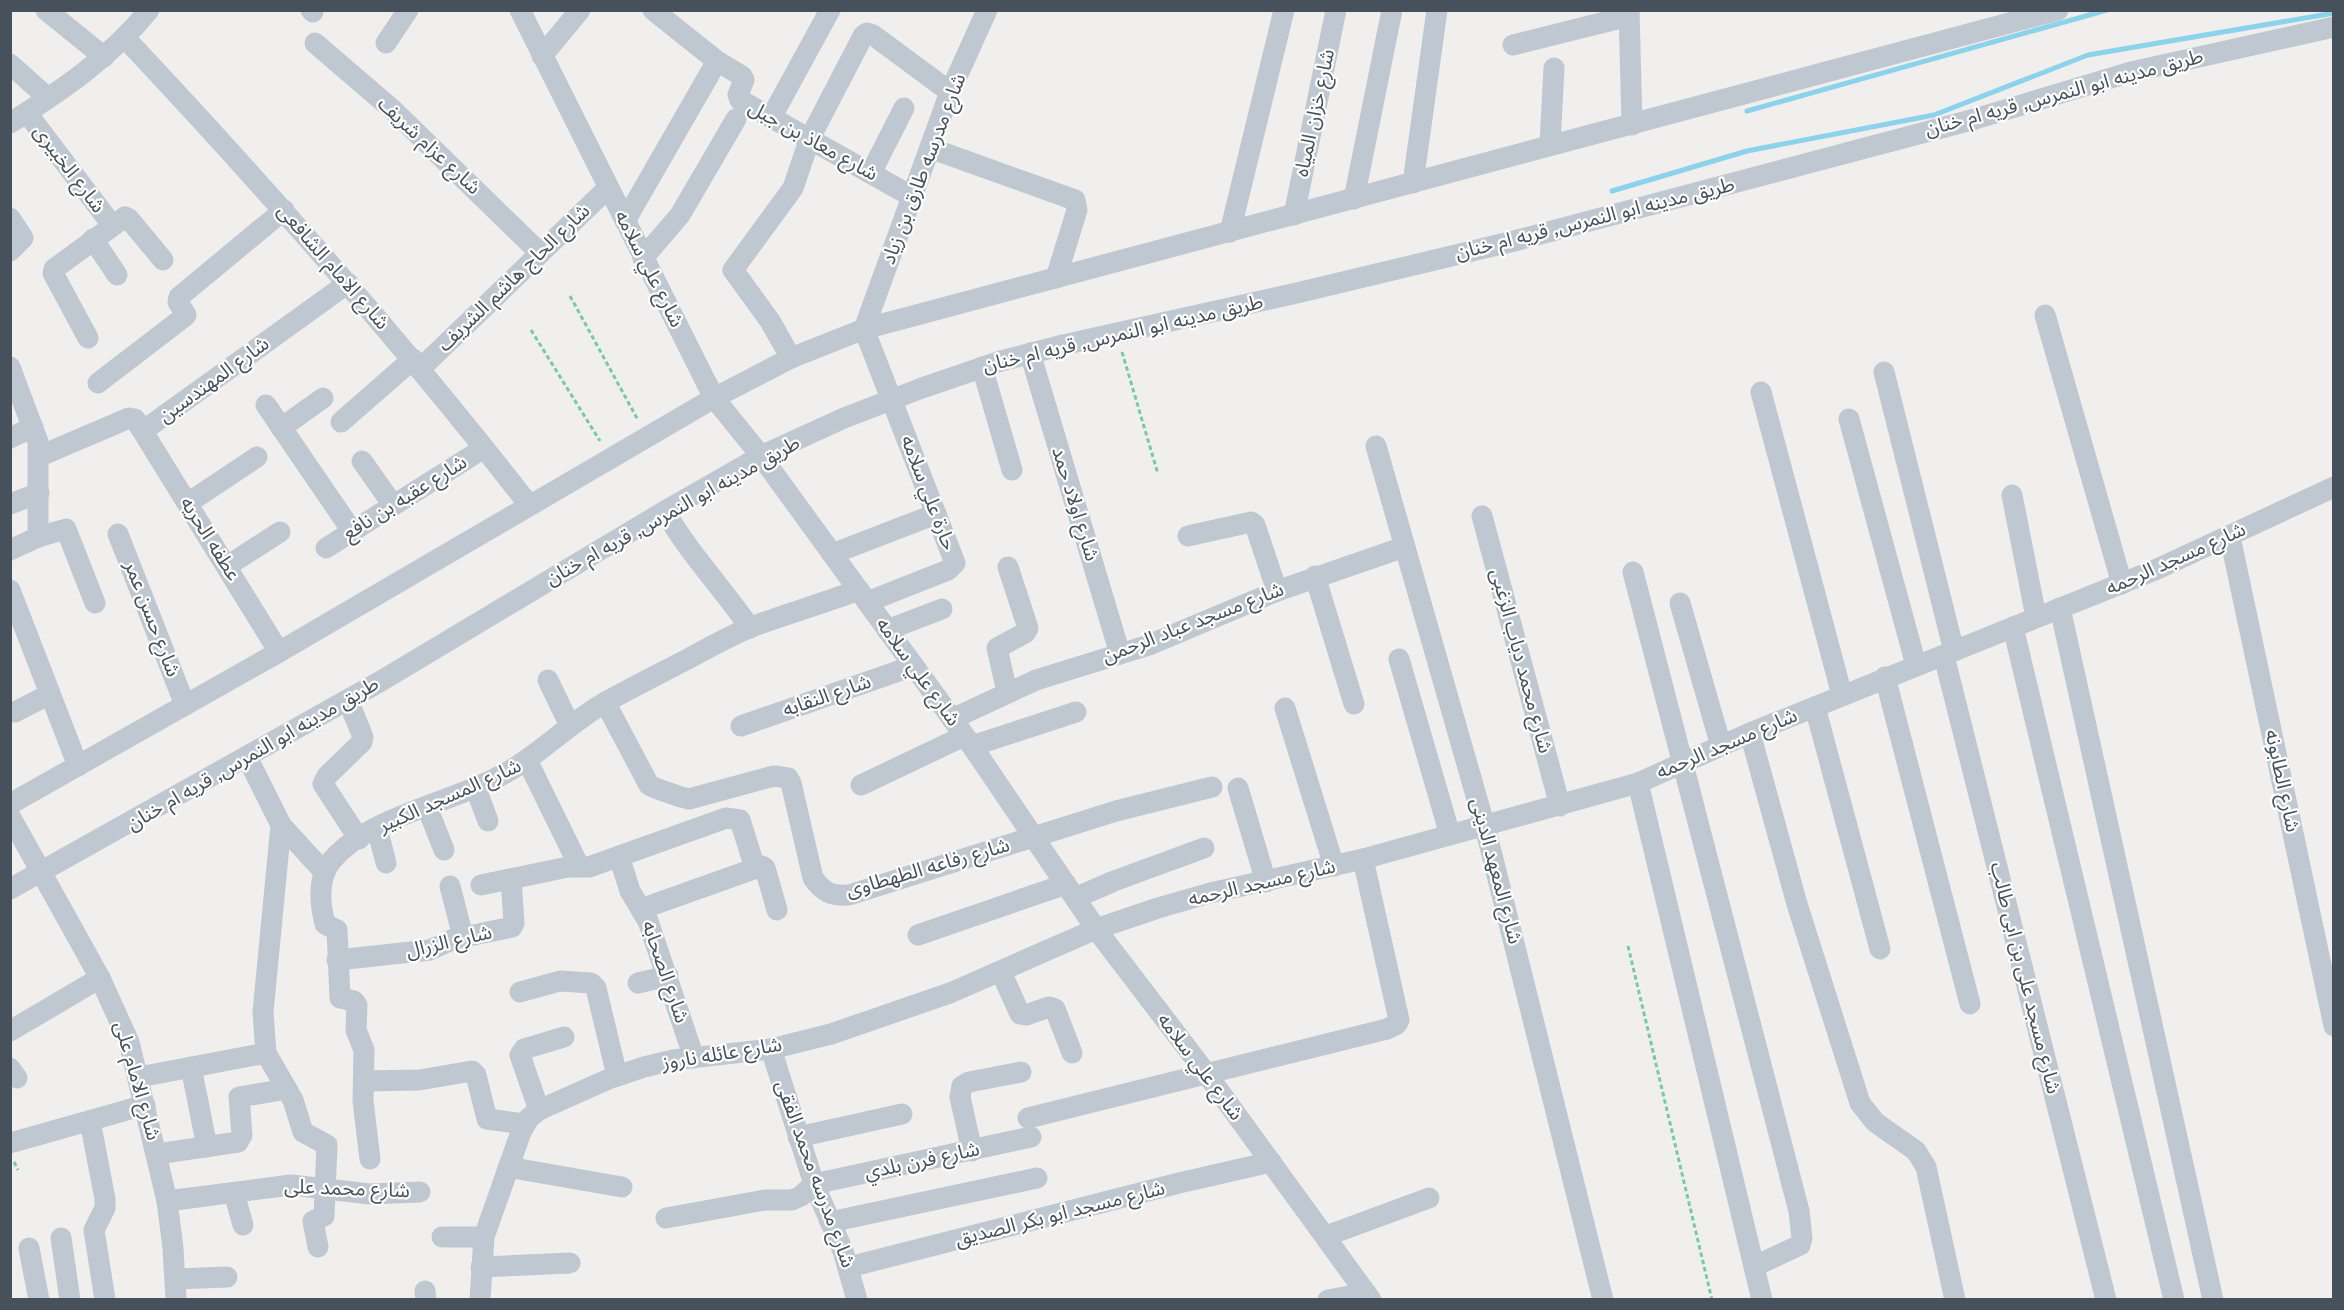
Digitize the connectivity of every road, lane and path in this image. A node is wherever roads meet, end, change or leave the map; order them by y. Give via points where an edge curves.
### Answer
1 (46, 10) edge
2 (148, 10) edge
3 (408, 10) edge
4 (520, 10) edge
5 (580, 10) edge
6 (830, 10) edge
7 (987, 10) edge
8 (1284, 10) edge
9 (1336, 10) edge
10 (1392, 10) edge
11 (1437, 10) edge
12 (2058, 10) edge
13 (655, 11) edge
14 (1629, 13) edge
15 (2334, 27) edge
16 (126, 39) junction
17 (315, 43) dead end
18 (386, 43) dead end
19 (1513, 45) dead end
20 (542, 56) junction
21 (104, 57) junction
22 (717, 62) junction
23 (10, 64) edge
24 (1554, 68) dead end
25 (950, 92) junction
26 (48, 98) junction
27 (904, 108) dead end
28 (19, 118) edge
29 (736, 118) dead end
30 (771, 118) junction
31 (1632, 125) junction
32 (810, 138) junction
33 (1550, 144) junction
34 (930, 148) junction
35 (871, 173) junction
36 (1413, 183) junction
37 (608, 188) junction
38 (911, 196) junction
39 (1354, 199) junction
40 (284, 210) junction
41 (1294, 215) junction
42 (10, 218) edge
43 (625, 221) junction
44 (112, 225) junction
45 (1230, 232) junction
46 (93, 239) junction
47 (10, 251) edge
48 (540, 253) junction
49 (643, 258) junction
50 (163, 260) dead end
51 (117, 275) dead end
52 (1056, 278) junction
53 (348, 283) junction
54 (570, 296) dead end
55 (2044, 315) dead end
56 (864, 329) junction
57 (531, 330) dead end
58 (1117, 333) junction
59 (88, 338) dead end
60 (1030, 353) junction
61 (791, 358) junction
62 (417, 364) junction
63 (10, 367) edge
64 (982, 367) junction
65 (1884, 372) dead end
66 (98, 383) dead end
67 (1761, 392) dead end
68 (322, 398) dead end
69 (714, 398) junction
70 (892, 399) junction
71 (266, 405) dead end
72 (1849, 419) dead end
73 (341, 422) dead end
74 (33, 427) junction
75 (140, 427) junction
76 (281, 428) junction
77 (647, 436) junction
78 (10, 438) edge
79 (1376, 446) dead end
80 (484, 448) junction
81 (40, 456) junction
82 (761, 456) junction
83 (257, 457) dead end
84 (610, 458) junction
85 (362, 461) dead end
86 (1012, 470) dead end
87 (1158, 474) dead end
88 (2334, 487) edge
89 (39, 493) junction
90 (2012, 495) dead end
91 (188, 502) junction
92 (10, 504) edge
93 (393, 505) junction
94 (529, 505) junction
95 (665, 511) junction
96 (936, 514) junction
97 (1482, 516) dead end
98 (352, 531) junction
99 (280, 532) dead end
100 (118, 534) dead end
101 (1188, 536) dead end
102 (38, 537) junction
103 (2230, 537) junction
104 (1404, 547) junction
105 (326, 548) dead end
106 (10, 550) edge
107 (832, 554) junction
108 (227, 566) junction
109 (1008, 567) dead end
110 (1633, 572) dead end
111 (1315, 576) junction
112 (2122, 584) junction
113 (10, 590) edge
114 (1277, 591) junction
115 (863, 596) junction
116 (95, 603) dead end
117 (1680, 603) dead end
118 (2060, 608) junction
119 (942, 609) dead end
120 (2036, 617) junction
121 (2013, 627) junction
122 (750, 628) junction
123 (887, 630) junction
124 (18, 634) edge
125 (279, 652) junction
126 (1949, 653) junction
127 (1120, 654) junction
128 (1399, 659) dead end
129 (1916, 665) junction
130 (913, 666) junction
131 (1886, 677) junction
132 (548, 680) dead end
133 (1007, 692) junction
134 (50, 694) junction
135 (1842, 695) junction
136 (348, 700) junction
137 (605, 702) junction
138 (1354, 704) dead end
139 (185, 705) junction
140 (1815, 706) junction
141 (1285, 708) dead end
142 (15, 712) dead end
143 (1076, 712) dead end
144 (570, 726) junction
145 (741, 726) dead end
146 (963, 733) junction
147 (1750, 733) junction
148 (1722, 746) junction
149 (247, 757) junction
150 (528, 762) junction
151 (1684, 763) junction
152 (78, 766) junction
153 (1638, 783) junction
154 (861, 785) dead end
155 (1212, 787) dead end
156 (1238, 788) dead end
157 (476, 789) junction
158 (10, 804) edge
159 (1560, 806) junction
160 (427, 807) junction
161 (10, 816) edge
162 (488, 821) dead end
163 (281, 825) junction
164 (1485, 827) junction
165 (368, 834) junction
166 (1450, 835) junction
167 (1034, 837) junction
168 (1204, 848) dead end
169 (444, 850) dead end
170 (619, 856) junction
171 (1364, 859) junction
172 (386, 863) dead end
173 (579, 866) junction
174 (1334, 866) junction
175 (755, 868) junction
176 (42, 873) junction
177 (325, 873) junction
178 (511, 879) junction
179 (1266, 882) junction
180 (481, 885) dead end
181 (450, 886) dead end
182 (10, 889) edge
183 (1070, 891) junction
184 (641, 909) junction
185 (777, 910) dead end
186 (1096, 929) junction
187 (918, 935) dead end
188 (463, 937) junction
189 (1628, 946) dead end
190 (1880, 949) dead end
191 (337, 960) junction
192 (1001, 972) junction
193 (668, 976) junction
194 (100, 978) junction
195 (638, 982) dead end
196 (520, 992) dead end
197 (1970, 1004) dead end
198 (2334, 1026) edge
199 (10, 1031) edge
200 (564, 1037) dead end
201 (771, 1049) junction
202 (266, 1053) junction
203 (1072, 1053) dead end
204 (694, 1058) junction
205 (191, 1067) junction
206 (1021, 1072) dead end
207 (1206, 1072) junction
208 (617, 1076) junction
209 (139, 1077) junction
210 (364, 1081) junction
211 (287, 1089) junction
212 (145, 1105) junction
213 (902, 1114) dead end
214 (531, 1117) junction
215 (90, 1121) junction
216 (798, 1137) junction
217 (10, 1143) edge
218 (207, 1147) junction
219 (972, 1151) junction
220 (157, 1154) junction
221 (370, 1159) dead end
222 (1271, 1162) junction
223 (508, 1167) junction
224 (1037, 1178) dead end
225 (814, 1184) junction
226 (622, 1187) dead end
227 (323, 1188) junction
228 (420, 1192) dead end
229 (234, 1193) junction
230 (1429, 1198) dead end
231 (167, 1201) junction
232 (666, 1218) dead end
233 (830, 1222) junction
234 (243, 1225) dead end
235 (1326, 1236) junction
236 (442, 1237) dead end
237 (484, 1237) junction
238 (62, 1238) dead end
239 (318, 1247) dead end
240 (29, 1248) dead end
241 (570, 1263) dead end
242 (1755, 1266) junction
243 (481, 1267) junction
244 (849, 1267) junction
245 (227, 1277) dead end
246 (176, 1289) edge
247 (1368, 1296) edge
248 (39, 1299) edge
249 (70, 1299) edge
250 (105, 1299) edge
251 (480, 1299) edge
252 (857, 1299) edge
253 (1328, 1299) edge
254 (1603, 1299) edge
255 (1712, 1299) edge
256 (1762, 1299) edge
257 (1955, 1299) edge
258 (2106, 1299) edge
259 (2174, 1299) edge
260 (2213, 1299) edge

1 - 21 street
2 - 16 street
3 - 18 street
4 - 20 street, شارع علي سلامه
5 - 20 street
6 - 30 street
7 - 25 street, شارع مدرسه طارق بن زياد
8 - 45 street
9 - 41 street, شارع خزان المياه
10 - 39 street
11 - 36 street
12 - 31 street
13 - 22 street, شارع معاذ بن جبل
14 - 19 street
14 - 31 street
15 - 58 street, طريق مدينه ابو النمرس, قريه ام خنان via 2131,72 1975,120 1503,243
16 - 21 street
16 - 40 street, شارع الامام الشافعى
17 - 48 street, شارع عزام شريف via 393,110
20 - 37 street, شارع علي سلامه
21 - 26 street
22 - 30 street, شارع معاذ بن جبل via 744,78 739,99
22 - 43 street
23 - 26 street
24 - 33 street
25 - 32 street via 867,33
25 - 34 street, شارع مدرسه طارق بن زياد
26 - 28 street
27 - 35 street
28 - 44 street, شارع الخبيرى
29 - 49 street via 680,215
30 - 32 street, شارع معاذ بن جبل
31 - 33 street
32 - 35 street, شارع معاذ بن جبل
32 - 61 street via 793,188 733,270
33 - 36 street
34 - 38 street, شارع مدرسه طارق بن زياد
34 - 52 street via 1075,200 1077,210
35 - 38 street, شارع معاذ بن جبل
36 - 39 street
37 - 43 street, شارع علي سلامه
37 - 48 street, شارع الحاج هاشم الشريف
38 - 56 street, شارع مدرسه طارق بن زياد
39 - 41 street
40 - 53 street, شارع الامام الشافعى
40 - 66 street via 179,297 186,316
41 - 45 street
42 - 47 street via 23,238
43 - 49 street, شارع علي سلامه
44 - 46 street
44 - 50 street via 127,218
45 - 52 street
46 - 51 street
46 - 59 street via 53,273
48 - 62 street, شارع الحاج هاشم الشريف
49 - 69 street, شارع علي سلامه
52 - 56 street
53 - 62 street, شارع الامام الشافعى
53 - 75 street, شارع المهندسين via 152,425
54 - 77 path
55 - 112 street
56 - 61 street
56 - 70 street, حارة علي سلامه
57 - 84 path
58 - 60 street, طريق مدينه ابو النمرس, قريه ام خنان
58 - 87 path
60 - 64 street, طريق مدينه ابو النمرس, قريه ام خنان
60 - 127 street, شارع اولاد حمد
61 - 69 street
62 - 73 street, شارع الحاج هاشم الشريف
62 - 80 street, شارع الامام الشافعى
63 - 74 street
64 - 70 street, طريق مدينه ابو النمرس, قريه ام خنان
64 - 86 street
65 - 126 street, شارع مسجد على بن ابى طالب
67 - 135 street
68 - 76 street
69 - 77 street
69 - 82 street, شارع علي سلامه
70 - 82 street, طريق مدينه ابو النمرس, قريه ام خنان
70 - 96 street, حارة علي سلامه
71 - 76 street
72 - 129 street
74 - 78 street
74 - 81 street
75 - 81 street, شارع المهندسين via 135,419 129,418
75 - 91 street, عطفه الحريه
76 - 98 street
77 - 84 street
79 - 104 street, شارع المعهد الدينى
80 - 93 street, شارع عقبه بن نافع
80 - 94 street, شارع الامام الشافعى
81 - 89 street
82 - 95 street, طريق مدينه ابو النمرس, قريه ام خنان
82 - 107 street, شارع علي سلامه
83 - 91 street
84 - 94 street
85 - 93 street
88 - 103 street, شارع مسجد الرحمه
89 - 92 street
89 - 102 street
90 - 120 street
91 - 108 street, عطفه الحريه
93 - 98 street, شارع عقبه بن نافع
94 - 125 street
95 - 122 street via 685,545
95 - 136 street, طريق مدينه ابو النمرس, قريه ام خنان
96 - 107 street
96 - 115 street, حارة علي سلامه via 955,563 952,567
97 - 159 street, شارع محمد دياب الزغبى
98 - 105 street, شارع عقبه بن نافع
99 - 108 street
100 - 139 street, شارع حسن عمر
101 - 114 street via 1251,522
102 - 106 street
102 - 116 street via 66,530
103 - 112 street, شارع مسجد الرحمه
103 - 198 street, شارع الطابونه
104 - 111 street, شارع مسجد عباد الرحمن
104 - 164 street, شارع المعهد الدينى
107 - 115 street, شارع علي سلامه
108 - 125 street, عطفه الحريه
109 - 133 street via 1028,628 997,648
110 - 151 street
111 - 114 street, شارع مسجد عباد الرحمن
111 - 138 street
112 - 118 street, شارع مسجد الرحمه
113 - 124 street
114 - 127 street, شارع مسجد عباد الرحمن
115 - 122 street, شارع المسجد الكبير
115 - 123 street, شارع علي سلامه
117 - 148 street
118 - 120 street, شارع مسجد الرحمه
118 - 260 street
119 - 123 street
120 - 121 street, شارع مسجد الرحمه
121 - 126 street, شارع مسجد الرحمه
121 - 259 street
122 - 137 street, شارع المسجد الكبير
123 - 130 street, شارع علي سلامه
124 - 134 street
125 - 139 street
126 - 129 street, شارع مسجد الرحمه
126 - 258 street, شارع مسجد على بن ابى طالب
127 - 133 street, شارع مسجد عباد الرحمن
128 - 166 street
129 - 131 street, شارع مسجد الرحمه
130 - 145 street, شارع النقابه
130 - 146 street, شارع علي سلامه
131 - 135 street, شارع مسجد الرحمه
131 - 197 street
132 - 144 street
133 - 146 street, شارع مسجد عباد الرحمن
134 - 142 street
134 - 152 street
135 - 140 street, شارع مسجد الرحمه
136 - 149 street, طريق مدينه ابو النمرس, قريه ام خنان
136 - 165 street via 362,742 323,784
137 - 144 street, شارع المسجد الكبير
137 - 167 street, شارع رفاعه الطهطاوى via 649,785 656,789 689,800 774,776 788,778 813,878 831,896 849,895
139 - 152 street
140 - 147 street, شارع مسجد الرحمه
140 - 190 street
141 - 174 street
143 - 146 street
144 - 150 street, شارع المسجد الكبير
146 - 154 street
146 - 167 street, شارع علي سلامه
147 - 148 street, شارع مسجد الرحمه
147 - 257 street via 1797,904 1860,1103 1875,1122 1916,1151 1926,1167
148 - 151 street, شارع مسجد الرحمه
149 - 163 street
149 - 176 street, طريق مدينه ابو النمرس, قريه ام خنان
150 - 157 street, شارع المسجد الكبير
150 - 173 street
151 - 153 street, شارع مسجد الرحمه
151 - 242 street via 1799,1211 1800,1245
152 - 158 street
153 - 159 street, شارع مسجد الرحمه
153 - 242 street
155 - 167 street
156 - 179 street
157 - 160 street, شارع المسجد الكبير
157 - 162 street
159 - 164 street, شارع مسجد الرحمه
160 - 165 street, شارع المسجد الكبير via 388,821
160 - 169 street
161 - 176 street, شارع الامام على
163 - 177 street
163 - 202 street via 263,1012
164 - 166 street, شارع مسجد الرحمه
164 - 254 street, شارع المعهد الدينى
165 - 172 street
165 - 177 street, شارع المسجد الكبير via 335,856
166 - 171 street, شارع مسجد الرحمه
167 - 183 street, شارع علي سلامه
168 - 183 street via 1114,881
170 - 173 street via 589,867
170 - 175 street via 735,817 740,820
170 - 184 street, شارع الصحابه via 630,891
171 - 174 street, شارع مسجد الرحمه
171 - 207 street, شارع فرن بلدي via 1397,1024
173 - 178 street
174 - 179 street, شارع مسجد الرحمه
175 - 184 street
175 - 185 street via 765,868
176 - 182 street, طريق مدينه ابو النمرس, قريه ام خنان
176 - 194 street, شارع الامام على
177 - 191 street via 322,908 325,924 337,930
178 - 180 street
178 - 188 street, شارع الزرال via 512,927
179 - 186 street, شارع مسجد الرحمه via 1210,893
181 - 188 street
183 - 186 street, شارع علي سلامه
183 - 187 street
184 - 193 street, شارع الصحابه
186 - 192 street, شارع عائله ناروز
186 - 207 street, شارع علي سلامه
188 - 191 street, شارع الزرال via 429,950
189 - 255 path
191 - 210 street via 340,998 357,1005 356,1030 364,1050
192 - 201 street, شارع عائله ناروز via 900,1012
192 - 203 street via 1020,1014 1055,1009
193 - 195 street
193 - 204 street, شارع الصحابه
194 - 199 street
194 - 209 street, شارع الامام على via 129,1042
196 - 208 street via 560,981 591,983 596,988
200 - 214 street via 524,1049 520,1055
201 - 204 street, شارع عائله ناروز
201 - 216 street, شارع مدرسه محمد الفقى
202 - 205 street
202 - 211 street
204 - 208 street, شارع عائله ناروز
205 - 209 street
205 - 218 street
206 - 219 street via 962,1086 960,1097
207 - 219 street, شارع فرن بلدي via 1029,1128
207 - 222 street, شارع علي سلامه
208 - 214 street, شارع عائله ناروز
209 - 212 street, شارع الامام على
210 - 214 street via 419,1080 472,1071 487,1119
210 - 221 street
211 - 218 street via 239,1097 242,1139
211 - 227 street via 305,1135 327,1145
212 - 215 street
212 - 220 street, شارع الامام على
213 - 216 street
214 - 223 street
215 - 217 street
215 - 250 street via 105,1199 105,1208 94,1230
216 - 225 street, شارع مدرسه محمد الفقى
218 - 220 street
219 - 225 street, شارع فرن بلدي
220 - 231 street, شارع الامام على
222 - 235 street, شارع علي سلامه
222 - 244 street, شارع مسجد ابو بكر الصديق
223 - 226 street
223 - 237 street
224 - 233 street
225 - 232 street via 792,1200 765,1200
225 - 233 street, شارع مدرسه محمد الفقى
227 - 228 street, شارع محمد على via 370,1194
227 - 229 street, شارع محمد على via 291,1185
227 - 239 street via 324,1216 313,1221
229 - 231 street, شارع محمد على
229 - 234 street
230 - 235 street
231 - 246 street, شارع الامام على
233 - 244 street, شارع مدرسه محمد الفقى
235 - 247 street, شارع علي سلامه
236 - 237 street
237 - 243 street
238 - 249 street
240 - 248 street
241 - 243 street
242 - 256 street
243 - 251 street
244 - 252 street, شارع مدرسه محمد الفقى
245 - 246 street
247 - 253 street

